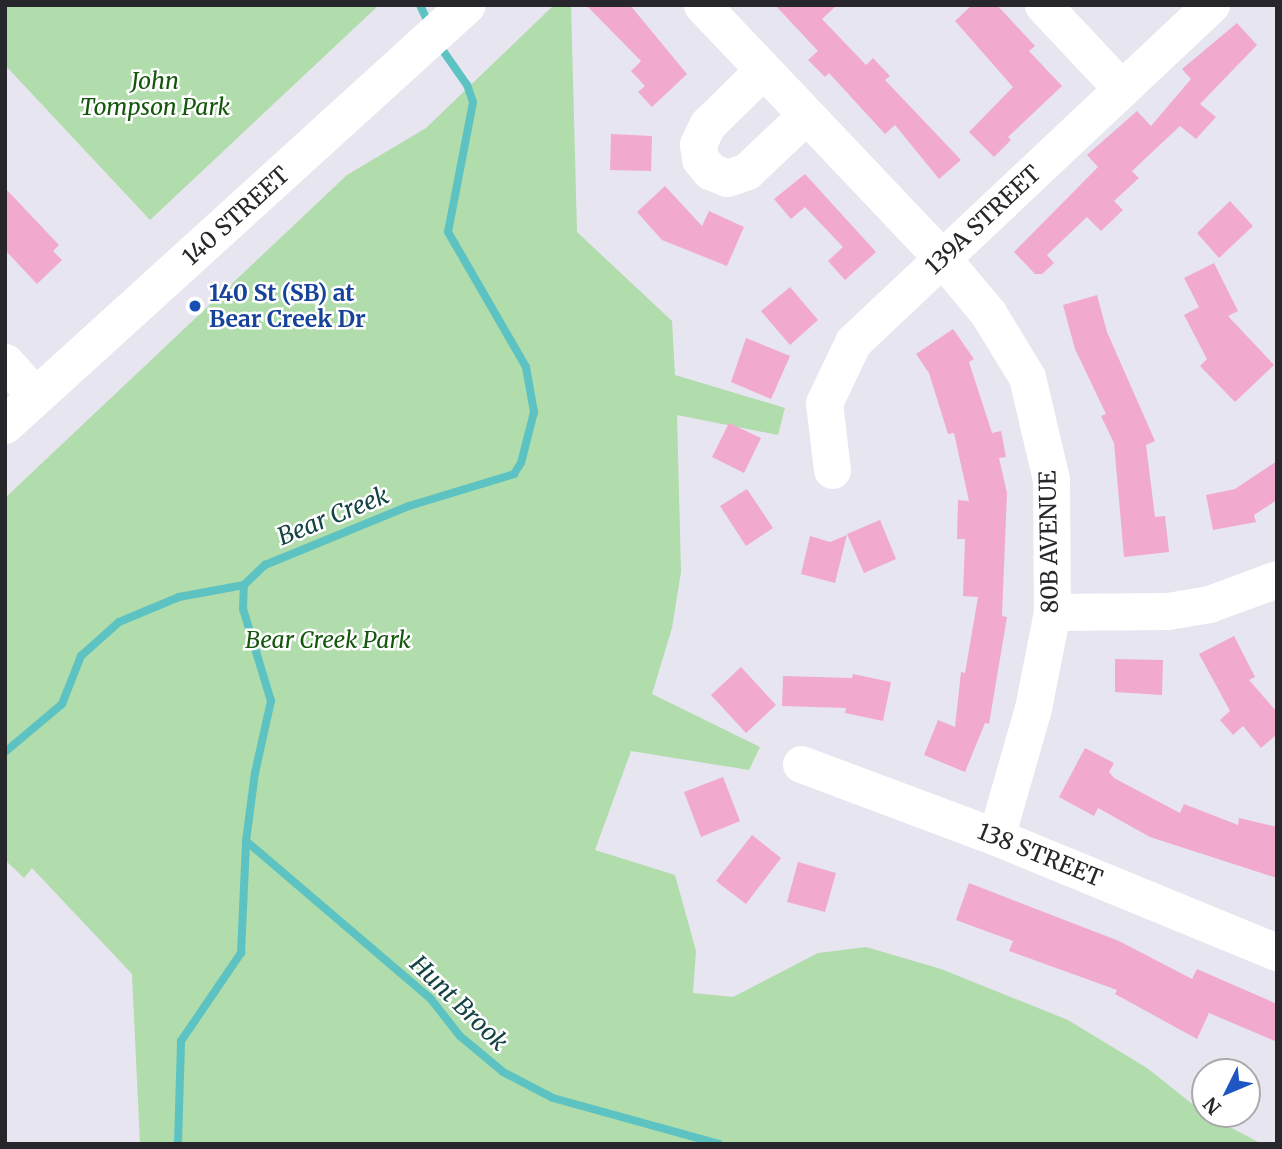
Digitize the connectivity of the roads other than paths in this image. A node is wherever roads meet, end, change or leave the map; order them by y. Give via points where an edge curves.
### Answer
1 (1043, 5) edge
2 (1211, 5) edge
3 (466, 6) edge
4 (717, 11) edge
5 (763, 70) junction
6 (1122, 89) junction
7 (806, 115) junction
8 (942, 258) junction
9 (5, 362) edge
10 (36, 396) junction
11 (5, 425) edge
12 (832, 470) dead end
13 (1275, 584) edge
14 (1052, 612) junction
15 (802, 764) dead end
16 (996, 837) junction
17 (1277, 952) edge

1 - 6 street
2 - 6 street, 139A STREET
3 - 10 main road, 140 STREET
4 - 5 street, 80B AVENUE
5 - 7 street, 80B AVENUE
5 - 7 street via 707,125 698,144 700,159 710,172 727,178 747,172
6 - 8 street, 139A STREET
7 - 8 street, 80B AVENUE
8 - 12 street, 139A STREET via 853,342 824,403
8 - 14 street, 80B AVENUE via 1011,345 1038,406 1051,479
9 - 10 street
10 - 11 main road, 140 STREET
13 - 14 street via 1168,611
14 - 16 street, 80B AVENUE via 1033,708
15 - 16 street, 138 STREET
16 - 17 street, 138 STREET

